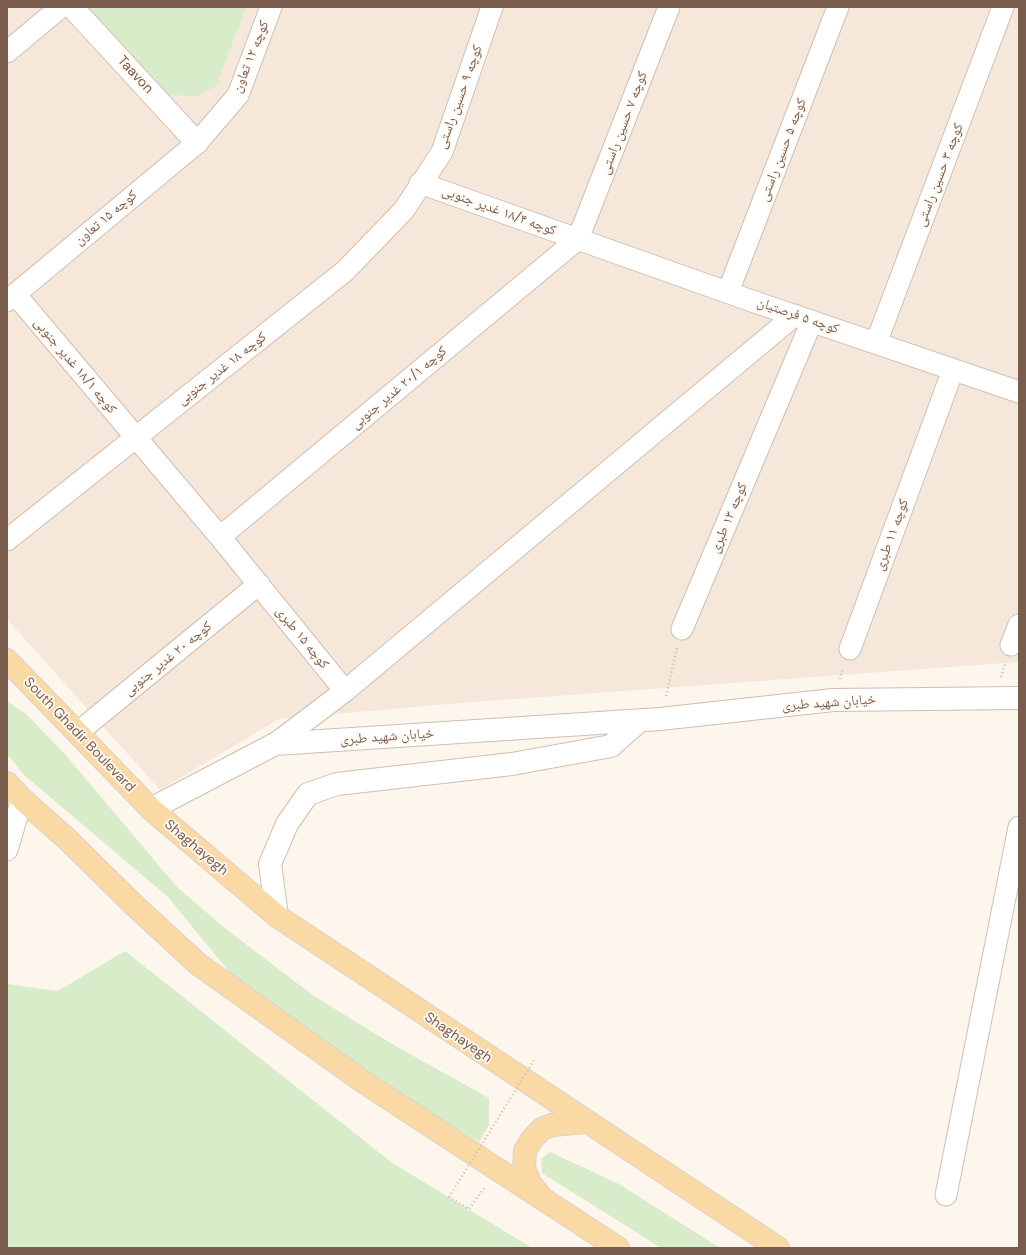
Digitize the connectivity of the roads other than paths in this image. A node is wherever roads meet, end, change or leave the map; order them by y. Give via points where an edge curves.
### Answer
1 (61, 7) edge
2 (72, 7) edge
3 (271, 7) edge
4 (492, 7) edge
5 (670, 7) edge
6 (838, 7) edge
7 (1003, 7) edge
8 (7, 52) edge
9 (197, 143) junction
10 (420, 183) junction
11 (578, 239) junction
12 (728, 292) junction
13 (11, 298) edge
14 (803, 318) junction
15 (876, 343) junction
16 (953, 370) junction
17 (1019, 392) edge
18 (136, 438) junction
19 (220, 537) junction
20 (7, 540) edge
21 (259, 584) junction
22 (1019, 625) edge
23 (682, 629) road end
24 (1011, 645) road end
25 (850, 649) road end
26 (7, 660) edge
27 (345, 691) junction
28 (1019, 698) edge
29 (650, 720) junction
30 (77, 733) junction
31 (275, 744) junction
32 (7, 783) edge
33 (15, 796) edge
34 (152, 809) junction
35 (1019, 827) edge
36 (7, 850) edge
37 (277, 916) junction
38 (586, 1122) junction
39 (946, 1195) dead end
40 (544, 1200) junction
41 (618, 1248) edge
42 (778, 1248) edge

1 - 8 street
2 - 9 street, Taavon
3 - 9 street, کوچه ۱۲ تعاون via 238,95
4 - 10 street, کوچه ۹ حسین راستی via 442,152
5 - 11 street, کوچه ۷ حسین راستی
6 - 12 street, کوچه ۵ حسین راستی
7 - 15 street, کوچه ۳ حسین راستی
9 - 13 street, کوچه ۱۵ تعاون
10 - 11 street, کوچه ۱۸/۴ غدیر جنوبی
10 - 18 street, کوچه ۱۸ غدیر جنوبی via 404,210 345,271
11 - 12 street, کوچه ۵ فرصتیان
11 - 19 street, کوچه ۲۰/۱ غدیر جنوبی
12 - 14 street, کوچه ۵ فرصتیان
13 - 18 street, کوچه ۱۸/۱ غدیر جنوبی
14 - 15 street, کوچه ۵ فرصتیان
14 - 23 street, کوچه ۱۳ طبری
14 - 27 street
15 - 16 street, کوچه ۵ فرصتیان
16 - 17 street, کوچه ۵ فرصتیان
16 - 25 street, کوچه ۱۱ طبری
18 - 19 street, کوچه ۱۸/۱ غدیر جنوبی
18 - 20 street, کوچه ۱۸ غدیر جنوبی
19 - 21 street, کوچه ۱۵ طبری
21 - 27 street, کوچه ۱۵ طبری
21 - 30 street, کوچه ۲۰ غدیر جنوبی
22 - 24 street
26 - 30 main road, South Ghadir Boulevard
27 - 31 street
28 - 29 street, خیابان شهید طبری via 833,700
29 - 31 street, خیابان شهید طبری
29 - 37 street via 611,746 512,764 337,784 308,794 287,824 270,864
30 - 34 main road, South Ghadir Boulevard
31 - 34 street, خیابان شهید طبری
32 - 33 main road
33 - 36 street
33 - 40 main road via 67,839 198,964 365,1083
34 - 37 main road, Shaghayegh
35 - 39 street
37 - 38 main road, Shaghayegh
38 - 40 main road via 552,1125 542,1129 525,1151 524,1168 530,1183
38 - 42 main road, Shaghayegh
40 - 41 main road

